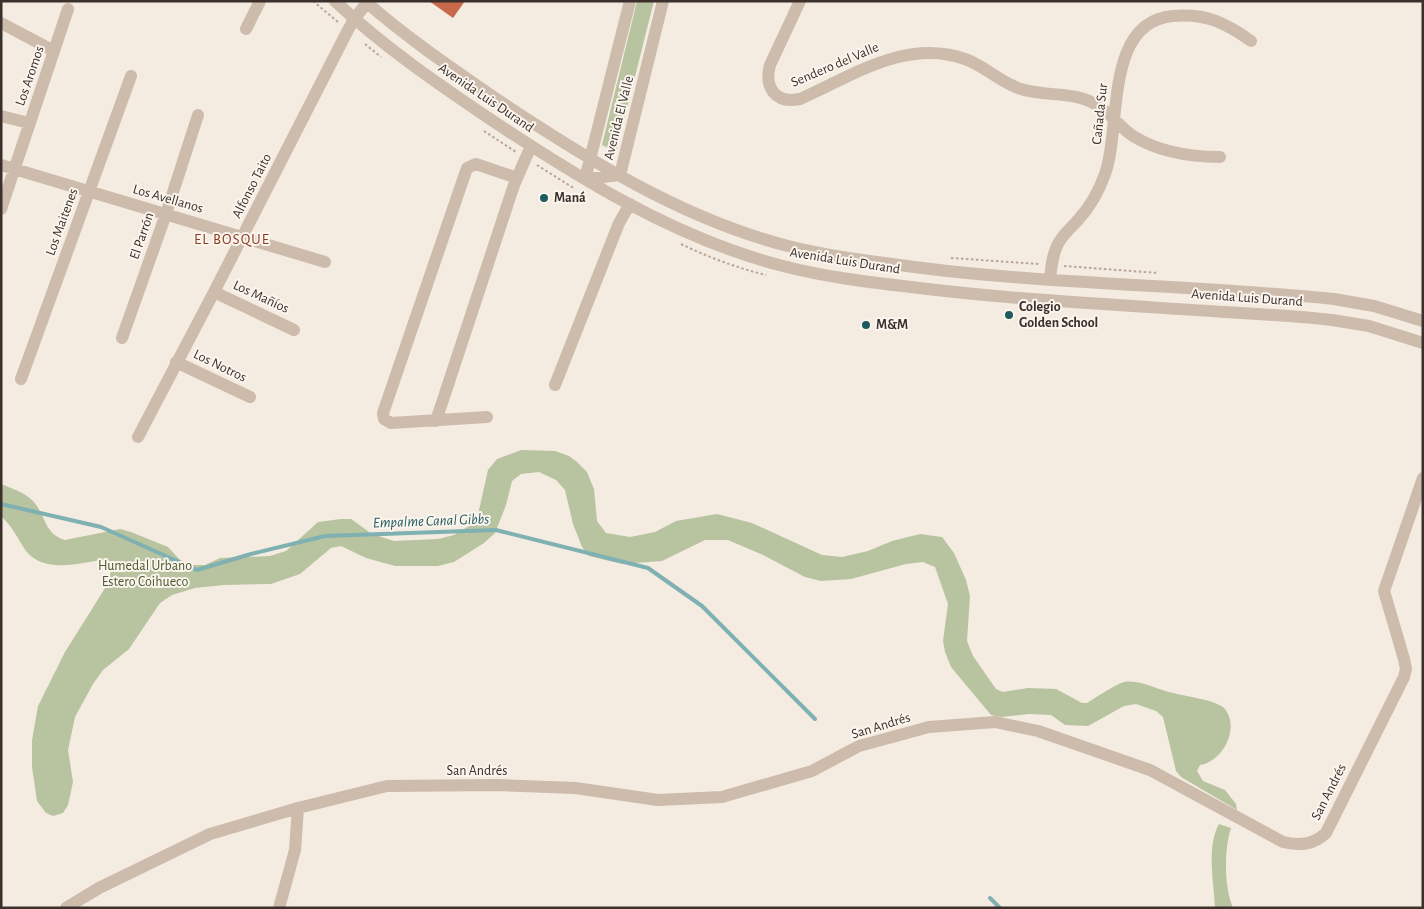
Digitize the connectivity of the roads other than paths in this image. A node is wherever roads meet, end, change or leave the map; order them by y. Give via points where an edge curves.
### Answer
1 (260, 1) edge
2 (335, 1) edge
3 (630, 1) edge
4 (663, 1) edge
5 (800, 1) edge
6 (366, 2) edge
7 (68, 9) dead end
8 (1, 23) edge
9 (351, 25) junction
10 (246, 29) dead end
11 (1251, 41) dead end
12 (54, 50) junction
13 (131, 76) dead end
14 (198, 115) dead end
15 (1, 116) edge
16 (1113, 120) junction
17 (29, 123) junction
18 (531, 146) junction
19 (591, 158) junction
20 (1220, 158) dead end
21 (1, 165) edge
22 (15, 169) junction
23 (620, 175) junction
24 (517, 178) junction
25 (585, 179) junction
26 (89, 192) junction
27 (630, 204) junction
28 (1, 210) edge
29 (166, 214) junction
30 (242, 237) junction
31 (325, 262) dead end
32 (1050, 280) junction
33 (214, 292) junction
34 (1423, 321) edge
35 (294, 330) dead end
36 (122, 338) dead end
37 (1423, 343) edge
38 (176, 362) junction
39 (21, 378) dead end
40 (555, 385) dead end
41 (250, 397) dead end
42 (487, 417) dead end
43 (436, 421) junction
44 (138, 437) dead end
45 (1423, 478) edge
46 (298, 808) junction
47 (66, 908) edge
48 (279, 908) edge

1 - 10 street
2 - 9 street, Avenida Luis Durand
3 - 19 street, Avenida El Valle
4 - 23 street, Avenida El Valle
5 - 16 street, Sendero del Valle via 770,65 768,81 782,98 800,99 888,58 916,53 942,54 974,62 1022,90 1087,100 1102,108
6 - 9 street, Alfonso Taito
6 - 19 street, Avenida Luis Durand via 453,70
7 - 12 street, Los Aromos
8 - 12 street
9 - 18 street, Avenida Luis Durand
9 - 30 street, Alfonso Taito
11 - 16 street, Cañada Sur via 1232,28 1207,18 1171,16 1151,22 1138,32 1130,46 1120,75
12 - 17 street, Los Aromos
13 - 26 street, Los Maitenes
14 - 29 street, El Parrón
15 - 17 street
16 - 20 street, Sendero del Valle via 1133,136 1160,149
16 - 32 street, Cañada Sur via 1112,148 1102,183 1088,208 1057,244
17 - 22 street, Los Aromos
18 - 24 street
18 - 25 street, Avenida Luis Durand
19 - 23 street, Avenida Luis Durand
19 - 25 street, Avenida El Valle
21 - 22 street, Los Avellanos
22 - 26 street, Los Avellanos
22 - 28 street, Los Aromos
23 - 25 street, Avenida El Valle
23 - 32 street, Avenida Luis Durand via 713,221 789,246 896,264
24 - 43 street
24 - 43 street via 476,164 467,168 383,413 384,419 391,423
25 - 27 street, Avenida Luis Durand
26 - 29 street, Los Avellanos
26 - 39 street, Los Maitenes
27 - 37 street, Avenida Luis Durand via 689,234 721,246 760,260 817,273 1001,297 1332,320 1369,326
27 - 40 street via 619,223
29 - 30 street, Los Avellanos
29 - 36 street, El Parrón
30 - 31 street, Los Avellanos
30 - 33 street, Alfonso Taito
32 - 34 street, Avenida Luis Durand via 1334,299 1374,306
33 - 35 street, Los Mañíos
33 - 38 street, Alfonso Taito
38 - 41 street, Los Notros
38 - 44 street, Alfonso Taito
42 - 43 street
45 - 46 street, San Andrés via 1384,591 1404,659 1404,678 1326,832 1310,844 1282,842 1150,770 1038,732 995,722 929,727 859,746 812,771 722,797 658,800 575,788 387,786
46 - 47 street, San Andrés via 210,834 99,888
46 - 48 street via 295,850

